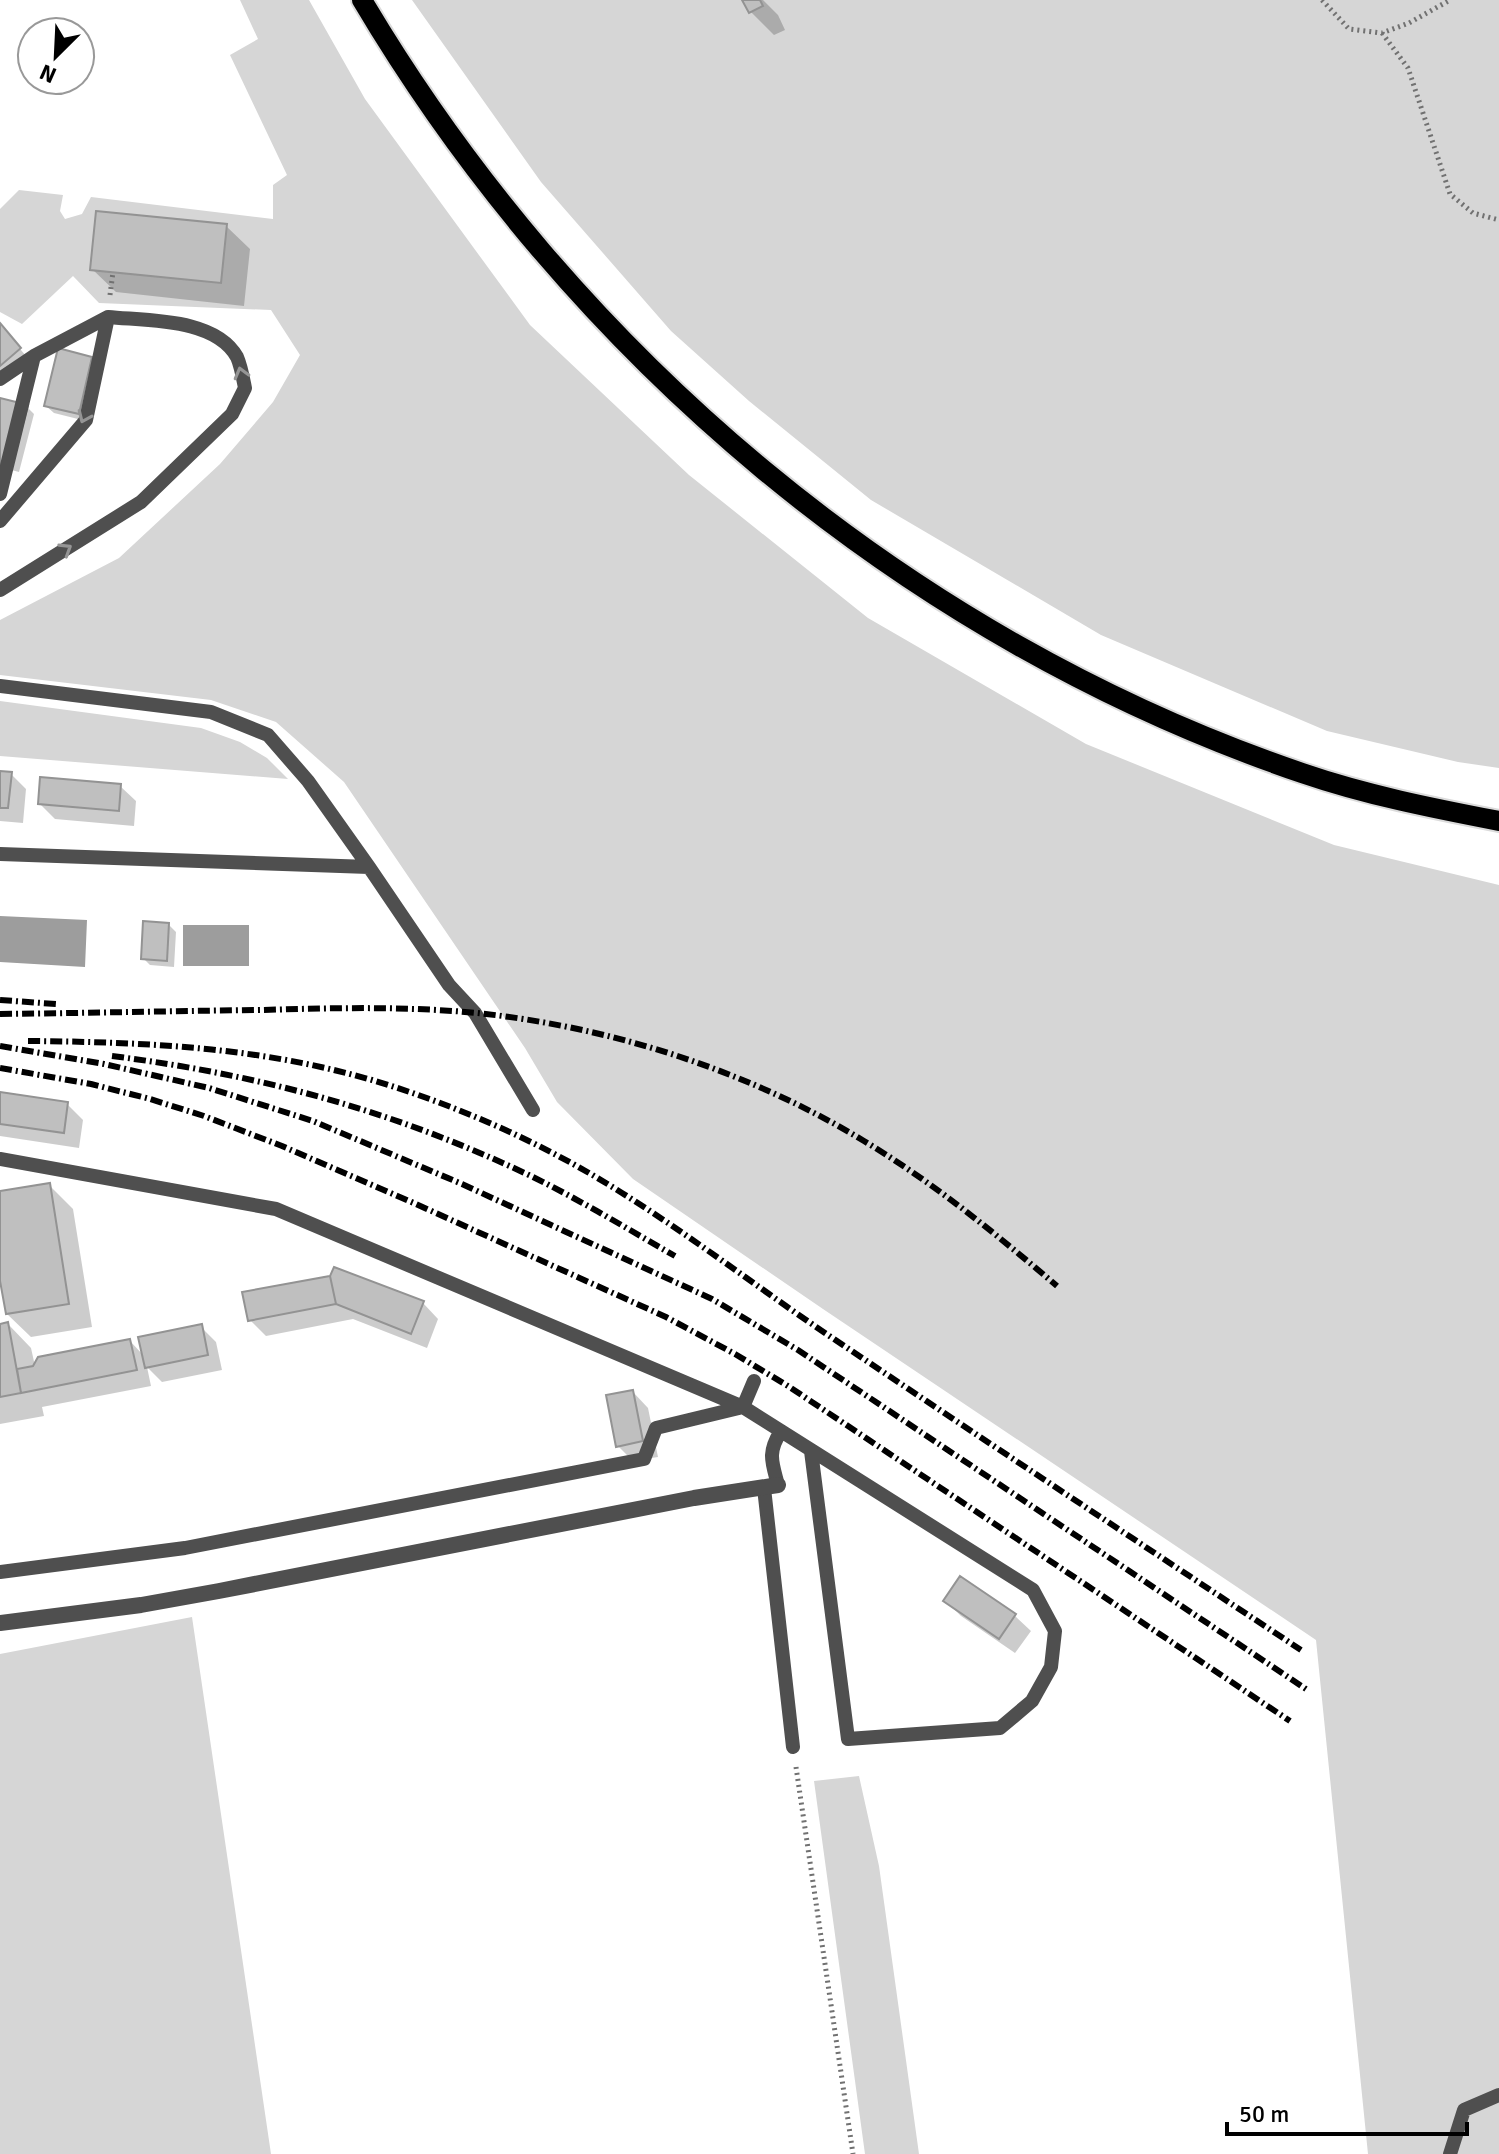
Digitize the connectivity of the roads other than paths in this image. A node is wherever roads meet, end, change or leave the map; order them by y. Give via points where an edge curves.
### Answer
1 (362, 0) edge
2 (108, 317) junction
3 (34, 356) junction
4 (0, 379) edge
5 (0, 494) edge
6 (0, 521) edge
7 (0, 590) edge
8 (0, 686) edge
9 (1499, 821) edge
10 (0, 854) edge
11 (369, 867) junction
12 (533, 1110) dead end
13 (0, 1159) edge
14 (754, 1381) dead end
15 (743, 1407) junction
16 (781, 1431) junction
17 (811, 1451) junction
18 (771, 1486) junction
19 (0, 1572) edge
20 (0, 1623) edge
21 (793, 1747) road end
22 (1499, 2095) edge
23 (1450, 2154) edge

1 - 9 main road via 490,190 576,292 675,393 852,539 1030,652 1150,713 1315,777
2 - 3 lane
2 -> 6 lane via 86,420
7 -> 2 lane via 141,502 232,414 245,388 237,358 221,338 195,326
3 - 4 lane
3 - 5 lane
8 - 11 lane via 211,712 268,735
10 - 11 lane
11 - 12 lane via 449,985 475,1013
13 - 15 lane via 276,1209
14 - 15 lane
15 - 16 lane
15 - 19 lane via 656,1428 644,1459 185,1548
16 - 17 lane
16 - 18 lane via 770,1458
17 - 17 lane via 1033,1590 1055,1631 1051,1667 1032,1701 1000,1728 848,1739
18 - 20 street via 141,1605
18 - 21 lane
22 - 23 lane via 1464,2110

